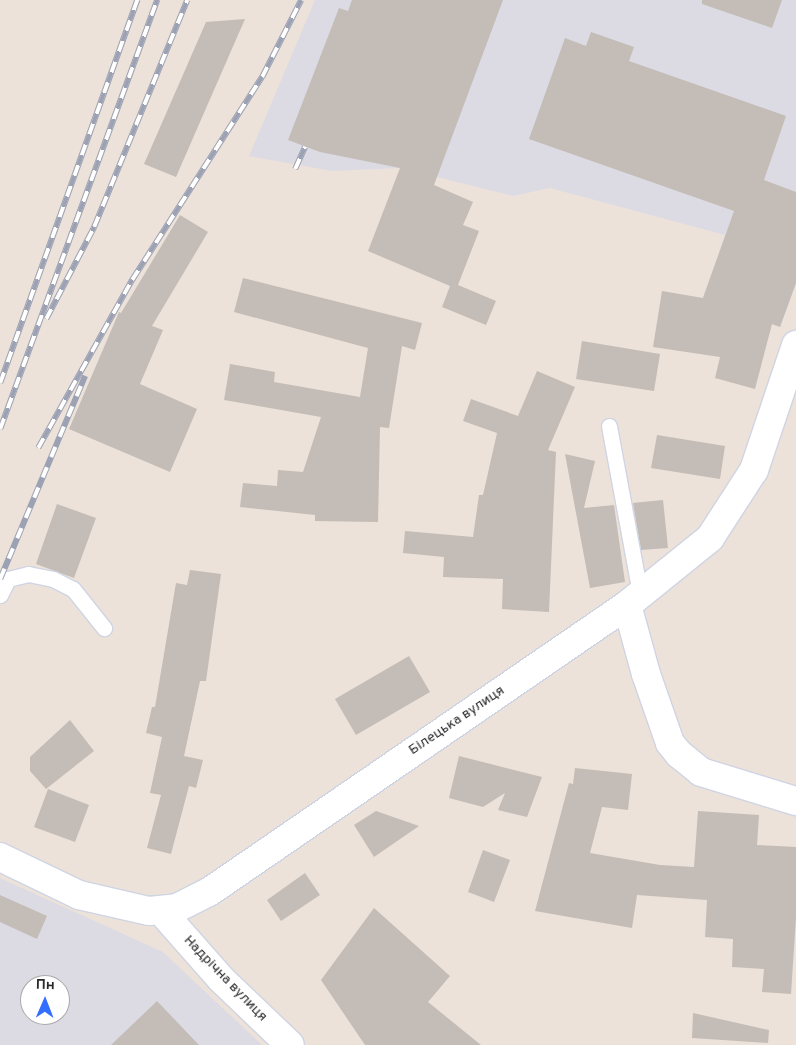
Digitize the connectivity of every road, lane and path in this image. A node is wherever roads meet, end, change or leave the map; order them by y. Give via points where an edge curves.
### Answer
1 (796, 345) edge
2 (609, 426) dead end
3 (0, 595) edge
4 (634, 600) junction
5 (104, 628) dead end
6 (796, 801) edge
7 (0, 857) edge
8 (162, 912) junction
9 (290, 1045) edge

1 - 4 street, Білецька вулиця via 764,446 742,493 710,538
2 - 4 lane
3 - 5 lane via 8,578 28,574 54,579 74,589
4 - 6 street via 646,674 670,743 679,754 708,774
4 - 8 street, Білецька вулиця via 209,892
7 - 8 street via 107,904
8 - 9 street, Надрічна вулиця via 222,979

